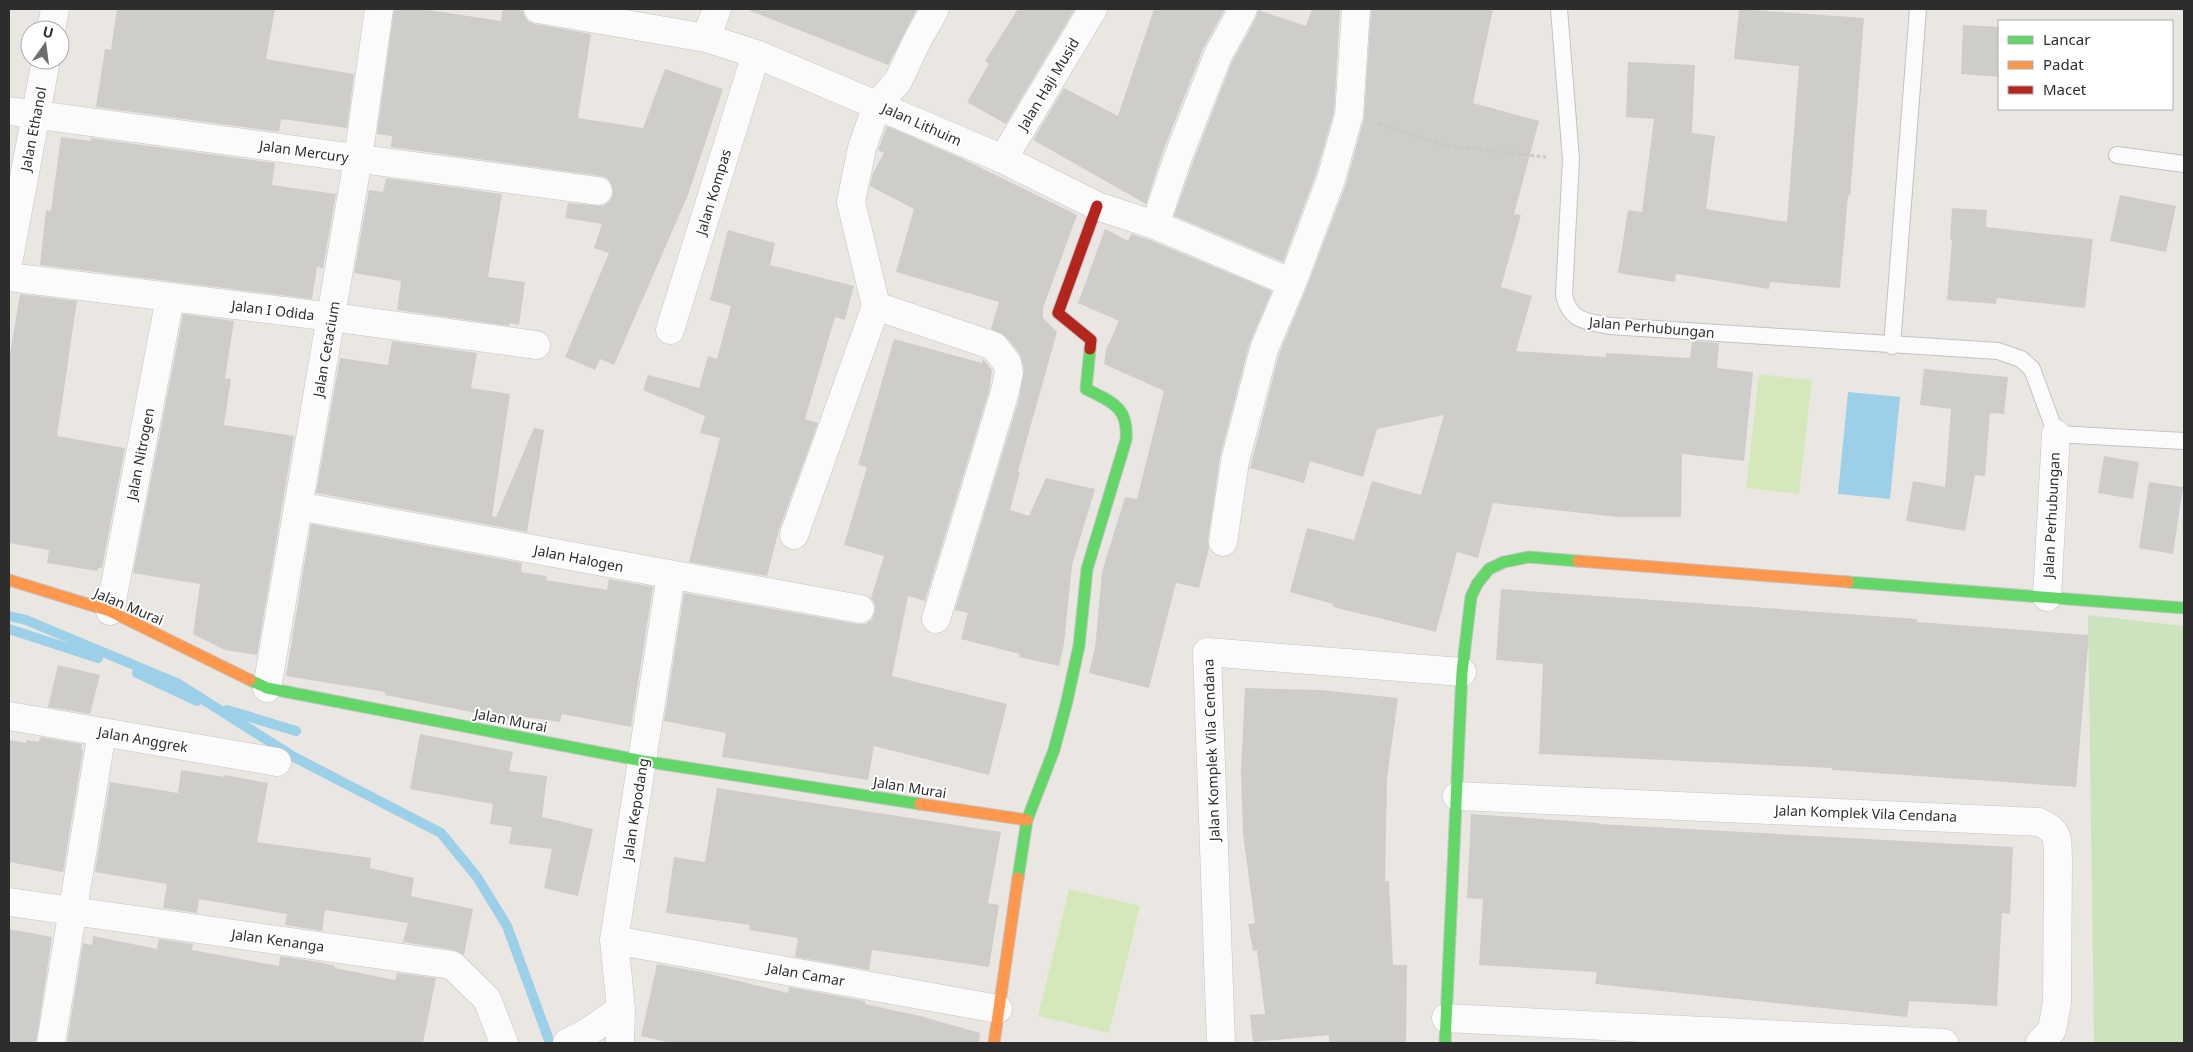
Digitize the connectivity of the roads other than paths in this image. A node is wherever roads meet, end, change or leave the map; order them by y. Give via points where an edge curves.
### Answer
1 (379, 9) edge
2 (538, 9) edge
3 (717, 9) edge
4 (935, 9) edge
5 (1092, 9) edge
6 (1243, 9) edge
7 (1356, 9) edge
8 (1559, 9) edge
9 (1918, 9) edge
10 (706, 38) junction
11 (756, 54) junction
12 (44, 70) edge
13 (877, 105) junction
14 (9, 111) edge
15 (36, 114) junction
16 (2117, 155) dead end
17 (358, 158) junction
18 (1003, 160) junction
19 (2184, 164) edge
20 (598, 191) dead end
21 (1097, 206) junction
22 (1155, 225) junction
23 (9, 258) edge
24 (9, 277) edge
25 (1292, 283) junction
26 (170, 298) junction
27 (876, 306) junction
28 (332, 316) junction
29 (670, 330) dead end
30 (536, 345) dead end
31 (1892, 346) junction
32 (2056, 434) junction
33 (2184, 441) edge
34 (298, 506) junction
35 (794, 535) dead end
36 (1224, 542) dead end
37 (671, 575) junction
38 (9, 580) edge
39 (2047, 596) junction
40 (2184, 608) edge
41 (860, 609) dead end
42 (110, 611) junction
43 (936, 619) dead end
44 (1462, 672) junction
45 (267, 688) junction
46 (9, 716) edge
47 (102, 732) junction
48 (643, 761) junction
49 (277, 762) dead end
50 (1457, 796) junction
51 (1027, 820) junction
52 (9, 902) edge
53 (72, 912) junction
54 (614, 940) junction
55 (620, 1009) junction
56 (998, 1009) junction
57 (1445, 1031) edge
58 (577, 1038) edge
59 (51, 1043) edge
60 (504, 1043) edge
61 (620, 1043) edge
62 (994, 1043) edge
63 (1221, 1043) edge
64 (1944, 1043) edge
65 (2040, 1043) edge

1 - 17 street, Jalan Cetacium
2 - 10 street, Jalan Lithuim
3 - 10 street
4 - 13 street via 898,81
5 - 18 street, Jalan Haji Musid
6 - 22 street via 1218,56
7 - 25 street via 1349,115 1331,179
8 - 31 lane, Jalan Perhubungan via 1571,159 1564,296 1566,306 1575,317 1610,326
9 - 31 lane
10 - 11 street, Jalan Lithuim
11 - 13 street, Jalan Lithuim
11 - 29 street, Jalan Kompas
12 - 15 street, Jalan Ethanol
13 - 18 street, Jalan Lithuim
13 - 27 street via 862,148 851,202
14 - 15 street, Jalan Mercury
15 - 17 street, Jalan Mercury
15 - 23 street, Jalan Ethanol
16 - 19 lane
17 - 20 street, Jalan Mercury
17 - 28 street, Jalan Cetacium
18 - 21 street, Jalan Lithuim
21 - 22 street, Jalan Lithuim
21 - 51 street via 1058,313 1091,340 1086,389 1121,409 1128,426 1087,569 1079,646 1054,750
22 - 25 street, Jalan Lithuim
24 - 26 street, Jalan I Odida
25 - 36 street via 1264,349 1249,403 1235,461
26 - 28 street, Jalan I Odida
26 - 42 street, Jalan Nitrogen
27 - 35 street
27 - 43 street via 994,346 1007,363 1009,373
28 - 30 street, Jalan I Odida
28 - 34 street, Jalan Cetacium
31 - 32 lane, Jalan Perhubungan via 1998,351 2021,360 2036,377
32 - 33 lane, Jalan Perhubungan
32 - 39 street, Jalan Perhubungan
34 - 37 street, Jalan Halogen
34 - 45 street, Jalan Cetacium
37 - 41 street, Jalan Halogen
37 - 48 street, Jalan Kepodang
38 - 42 street, Jalan Murai
39 - 40 street
39 - 44 street via 1529,556 1489,569 1477,584 1469,607
42 - 45 street, Jalan Murai
44 - 50 street
44 - 63 street, Jalan Komplek Vila Cendana via 1207,652
45 - 48 street, Jalan Murai
46 - 47 street, Jalan Anggrek
47 - 49 street, Jalan Anggrek
47 - 53 street
48 - 51 street, Jalan Murai
48 - 54 street, Jalan Kepodang
50 - 57 street
50 - 65 street, Jalan Komplek Vila Cendana via 2038,822 2057,836 2058,860 2057,1003 2052,1030
51 - 56 street
52 - 53 street, Jalan Kenanga
53 - 59 street
53 - 60 street, Jalan Kenanga via 452,965 487,999
54 - 55 street, Jalan Kepodang
54 - 56 street, Jalan Camar
55 - 58 street
55 - 61 street, Jalan Kepodang
56 - 62 street
57 - 64 street

